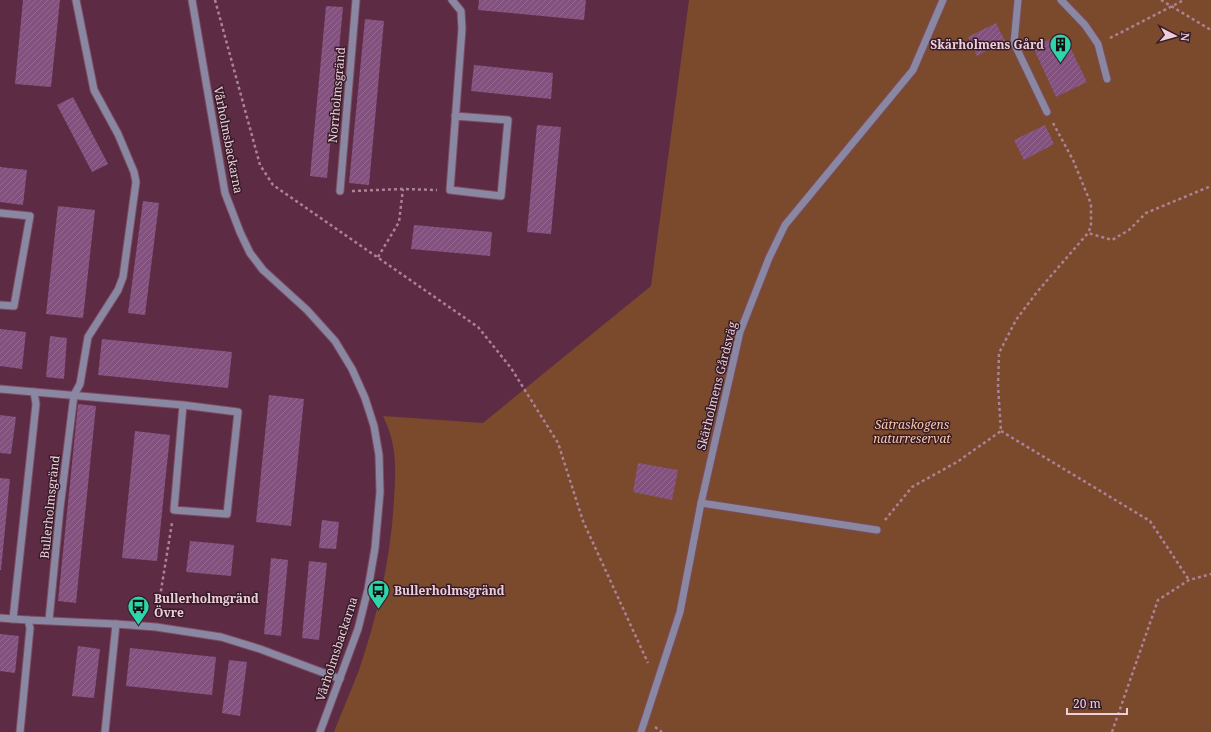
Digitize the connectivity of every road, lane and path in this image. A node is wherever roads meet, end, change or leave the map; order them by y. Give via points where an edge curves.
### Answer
1 (76, 0) edge
2 (192, 0) edge
3 (215, 0) edge
4 (356, 0) edge
5 (452, 0) edge
6 (943, 0) edge
7 (1018, 0) edge
8 (1061, 0) edge
9 (1161, 0) edge
10 (1184, 0) edge
11 (1171, 7) junction
12 (1211, 30) edge
13 (1098, 44) junction
14 (1107, 79) dead end
15 (1047, 112) joint
16 (455, 116) junction
17 (1211, 186) edge
18 (403, 189) junction
19 (450, 190) junction
20 (340, 191) joint
21 (0, 213) edge
22 (1088, 234) junction
23 (378, 257) junction
24 (0, 305) edge
25 (0, 389) edge
26 (34, 392) junction
27 (74, 395) junction
28 (183, 405) junction
29 (1001, 431) junction
30 (701, 503) junction
31 (174, 510) junction
32 (877, 530) joint
33 (1211, 574) edge
34 (1189, 580) junction
35 (0, 618) edge
36 (13, 620) junction
37 (28, 620) junction
38 (49, 620) junction
39 (116, 624) junction
40 (156, 627) junction
41 (340, 679) junction
42 (658, 684) junction
43 (20, 732) edge
44 (105, 732) edge
45 (320, 732) edge
46 (642, 732) edge
47 (1112, 732) edge

1 - 27 street, Bullerholmsgränd via 94,90 118,134 136,182 124,277 88,337 80,384
2 - 41 street, Vårholmsbackarna via 226,193 240,232 263,270 307,310 335,341 352,369 374,426 379,455 380,492 374,548 368,589 358,629
3 - 23 path via 260,165 273,185
4 - 20 street, Norrholmsgränd
5 - 16 street via 461,10 462,28
6 - 30 street, Skärholmens Gårdsväg via 913,70 785,225 769,258 740,332
7 - 15 street via 1014,43
8 - 13 street via 1085,25
9 - 11 path
10 - 11 path
11 - 12 path
11 - 13 path
13 - 14 street
15 - 22 path via 1073,160 1091,204 1091,226
16 - 19 street
16 - 19 street via 508,120 501,196
17 - 22 path via 1146,214 1129,230 1112,240
18 - 19 path
18 - 20 path
18 - 23 path via 399,222
21 - 24 street via 30,216 14,306
22 - 29 path via 1016,320 999,353
23 - 42 path via 478,327 511,368 558,443 583,521
25 - 26 street
26 - 27 street
26 - 36 street via 36,404
27 - 28 street
27 - 38 street, Bullerholmsgränd
28 - 31 street
28 - 31 street via 238,412 227,514
29 - 32 path via 957,462 912,487
29 - 34 path via 1150,521
30 - 32 street
30 - 42 street, Skärholmens Gårdsväg via 680,612
31 - 40 path
33 - 34 path
34 - 47 path via 1158,600
35 - 36 street
36 - 37 street
37 - 38 street
37 - 43 street via 30,635
38 - 39 street
39 - 40 street
39 - 44 street
40 - 41 street via 221,637
41 - 45 street, Vårholmsbackarna
42 - 46 street, Skärholmens Gårdsväg

